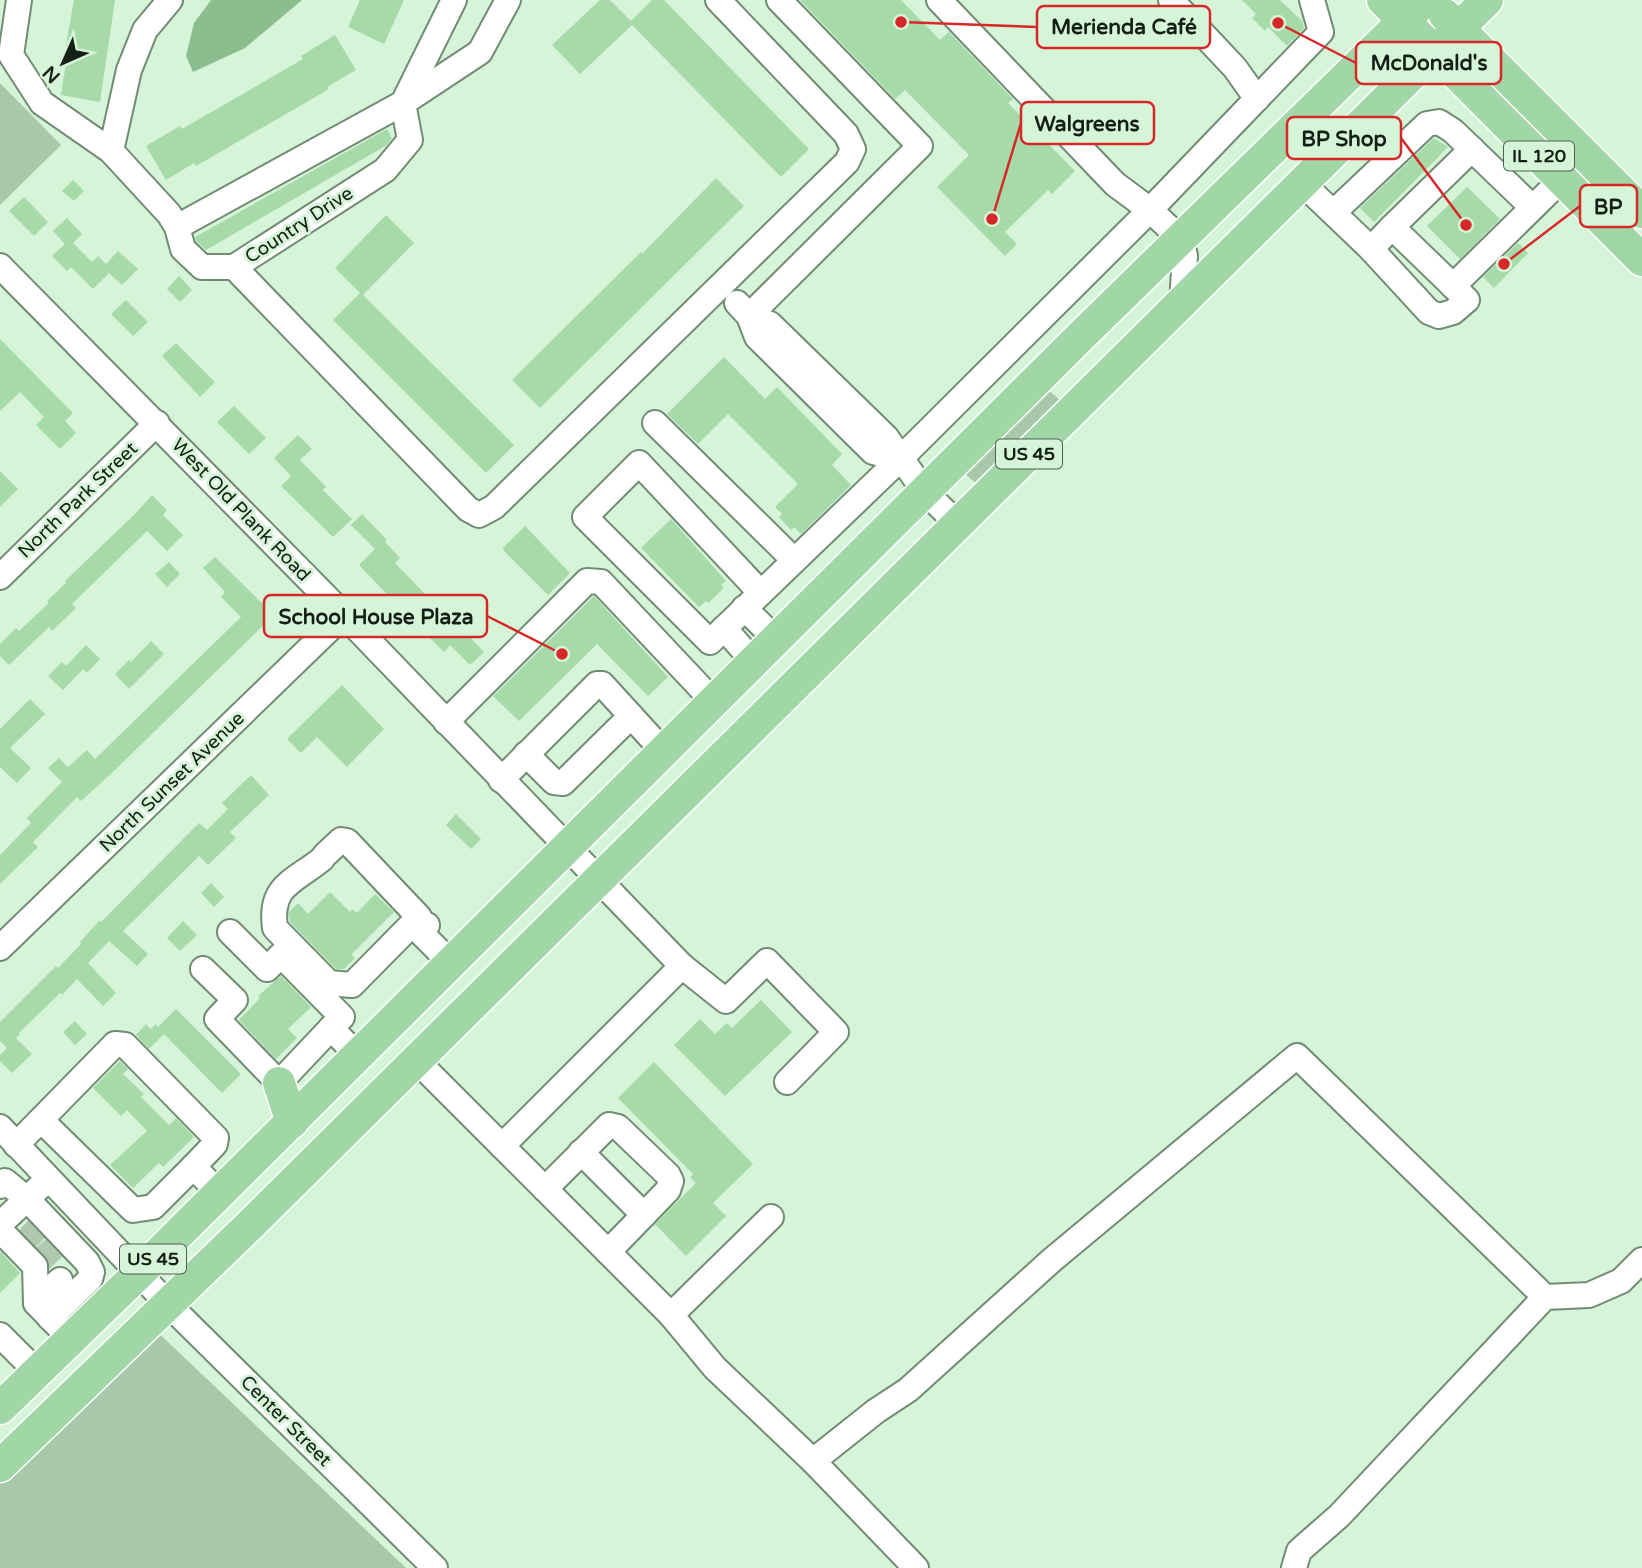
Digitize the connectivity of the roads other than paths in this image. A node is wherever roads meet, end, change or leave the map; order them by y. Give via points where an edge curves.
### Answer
1 (19, 0) edge
2 (170, 0) edge
3 (454, 0) edge
4 (508, 0) edge
5 (718, 0) edge
6 (779, 0) edge
7 (939, 0) edge
8 (1171, 0) edge
9 (1312, 0) edge
10 (1487, 0) edge
11 (1410, 5) edge
12 (1458, 28) junction
13 (1435, 52) junction
14 (1257, 99) junction
15 (403, 103) junction
16 (1472, 149) junction
17 (111, 151) junction
18 (1562, 179) junction
19 (1303, 183) junction
20 (1532, 207) junction
21 (1150, 210) junction
22 (1334, 212) junction
23 (1642, 212) edge
24 (177, 227) junction
25 (1392, 227) junction
26 (1181, 239) junction
27 (1371, 249) junction
28 (1642, 260) edge
29 (0, 265) edge
30 (234, 267) junction
31 (1460, 293) junction
32 (733, 299) junction
33 (1182, 302) junction
34 (655, 423) dead end
35 (157, 424) junction
36 (900, 459) junction
37 (925, 492) junction
38 (958, 524) junction
39 (794, 560) junction
40 (0, 577) edge
41 (752, 600) junction
42 (344, 615) junction
43 (724, 628) junction
44 (777, 640) junction
45 (754, 662) junction
46 (714, 702) junction
47 (631, 716) junction
48 (446, 722) junction
49 (664, 752) junction
50 (526, 754) junction
51 (501, 780) junction
52 (567, 849) junction
53 (598, 880) junction
54 (423, 921) junction
55 (230, 932) dead end
56 (0, 948) edge
57 (457, 955) junction
58 (682, 966) junction
59 (203, 969) dead end
60 (331, 1028) junction
61 (358, 1056) junction
62 (416, 1060) junction
63 (787, 1082) dead end
64 (279, 1083) junction
65 (389, 1087) junction
66 (317, 1097) junction
67 (41, 1119) junction
68 (292, 1122) junction
69 (8, 1136) edge
70 (502, 1146) junction
71 (581, 1153) junction
72 (193, 1167) junction
73 (90, 1168) junction
74 (0, 1186) edge
75 (545, 1189) junction
76 (220, 1193) junction
77 (64, 1195) junction
78 (27, 1199) junction
79 (644, 1215) junction
80 (771, 1217) dead end
81 (0, 1224) edge
82 (0, 1230) edge
83 (43, 1242) junction
84 (608, 1252) junction
85 (1642, 1260) edge
86 (73, 1268) junction
87 (138, 1274) junction
88 (1545, 1297) junction
89 (167, 1303) junction
90 (671, 1315) junction
91 (53, 1320) junction
92 (0, 1335) edge
93 (37, 1372) junction
94 (0, 1408) edge
95 (813, 1461) junction
96 (0, 1466) edge
97 (435, 1568) edge
98 (916, 1568) edge
99 (1294, 1568) edge

1 - 17 street, Country Drive via 11,55 42,103
2 - 17 street via 145,30 128,70
3 - 15 street
4 - 15 street via 480,52
5 - 32 street via 846,134 853,149
6 - 32 street via 920,146
7 - 21 street via 1115,184
8 - 14 street via 1235,68
9 - 14 street via 1321,32
10 - 12 main road, US 45
11 - 12 main road
11 - 13 main road, IL 120
11 - 26 main road, US 45
12 - 13 main road, US 45
12 - 23 main road
13 - 18 main road, IL 120
13 - 19 main road, US 45
14 - 21 street
15 - 24 street
15 - 30 street, Country Drive via 410,140 385,170
16 - 20 street
16 - 22 street via 1439,122 1427,124
16 - 25 street
17 - 24 street, Country Drive
18 - 20 street
18 - 28 main road, IL 120
19 - 22 street
19 - 33 main road, US 45
20 - 31 street
21 - 26 street
21 - 36 street
22 - 27 street
24 - 30 street, Country Drive via 183,249 202,267
25 - 27 street
25 - 31 street
26 - 33 street via 1185,256
26 - 37 main road, US 45
27 - 31 street via 1429,312 1439,316 1453,312
29 - 35 street, West Old Plank Road
30 - 32 street via 468,509 479,515 494,507
32 - 36 street via 770,324 873,452
33 - 38 main road, US 45
34 - 39 street
35 - 40 street, North Park Street
35 - 42 street, West Old Plank Road
36 - 37 street
36 - 39 street
37 - 38 street
37 - 44 main road, US 45
38 - 53 main road, US 45
39 - 41 street
41 - 43 street
41 - 43 street via 639,463 585,517 709,642
41 - 44 street
42 - 48 street, West Old Plank Road
42 - 56 street, North Sunset Avenue
43 - 45 street
44 - 45 main road, US 45
45 - 46 main road, US 45
46 - 48 street via 601,582 587,581
46 - 49 main road, US 45
47 - 49 street
47 - 50 street via 563,783 554,782
47 - 50 street via 597,684
48 - 51 street, West Old Plank Road
49 - 52 main road, US 45
50 - 51 street
51 - 52 street, West Old Plank Road
52 - 53 street, West Old Plank Road
52 - 57 main road, US 45
53 - 58 street, West Old Plank Road
53 - 62 main road, US 45
54 - 54 street via 352,985 330,983 275,928 273,918 277,894 341,840
54 - 57 street via 435,923 455,944
55 - 60 street via 267,969 281,955 342,1017
57 - 61 main road, US 45
58 - 63 street, West Old Plank Road via 726,1001 767,961 836,1032
58 - 70 street
59 - 64 street via 235,1000 216,1018
60 - 61 street
60 - 64 street
61 - 65 main road
61 - 66 main road, US 45
62 - 65 main road, US 45
62 - 70 street
64 - 66 main road
64 - 68 main road
65 - 89 main road, US 45
66 - 68 main road, US 45
67 - 69 street
67 - 72 street via 115,1044 125,1045 216,1138
67 - 73 street
68 - 76 main road, US 45
69 - 77 street, Center Street
70 - 75 street
71 - 75 street
71 - 79 street
71 - 79 street via 610,1125 618,1127 668,1175 668,1191
72 - 73 street via 153,1207 133,1210
72 - 76 street
73 - 77 street
74 - 78 street via 5,1181
75 - 84 street
76 - 87 main road, US 45
77 - 78 street
77 - 83 street
77 - 87 street, Center Street
78 - 81 street
78 - 83 street
79 - 84 street
80 - 90 street
82 - 83 street
83 - 86 street
83 - 91 street
84 - 90 street
85 - 88 street via 1621,1281 1589,1295
86 - 91 street
86 - 91 street via 92,1272 90,1279
87 - 89 street, Center Street
87 - 91 main road, US 45
88 - 95 street via 1297,1056 1052,1260 908,1390
88 - 99 street via 1339,1516 1299,1550
89 - 96 main road, US 45
89 - 97 street, Center Street
90 - 95 street via 715,1368
91 - 93 main road, US 45
92 - 93 street
93 - 94 main road, US 45
95 - 98 street

